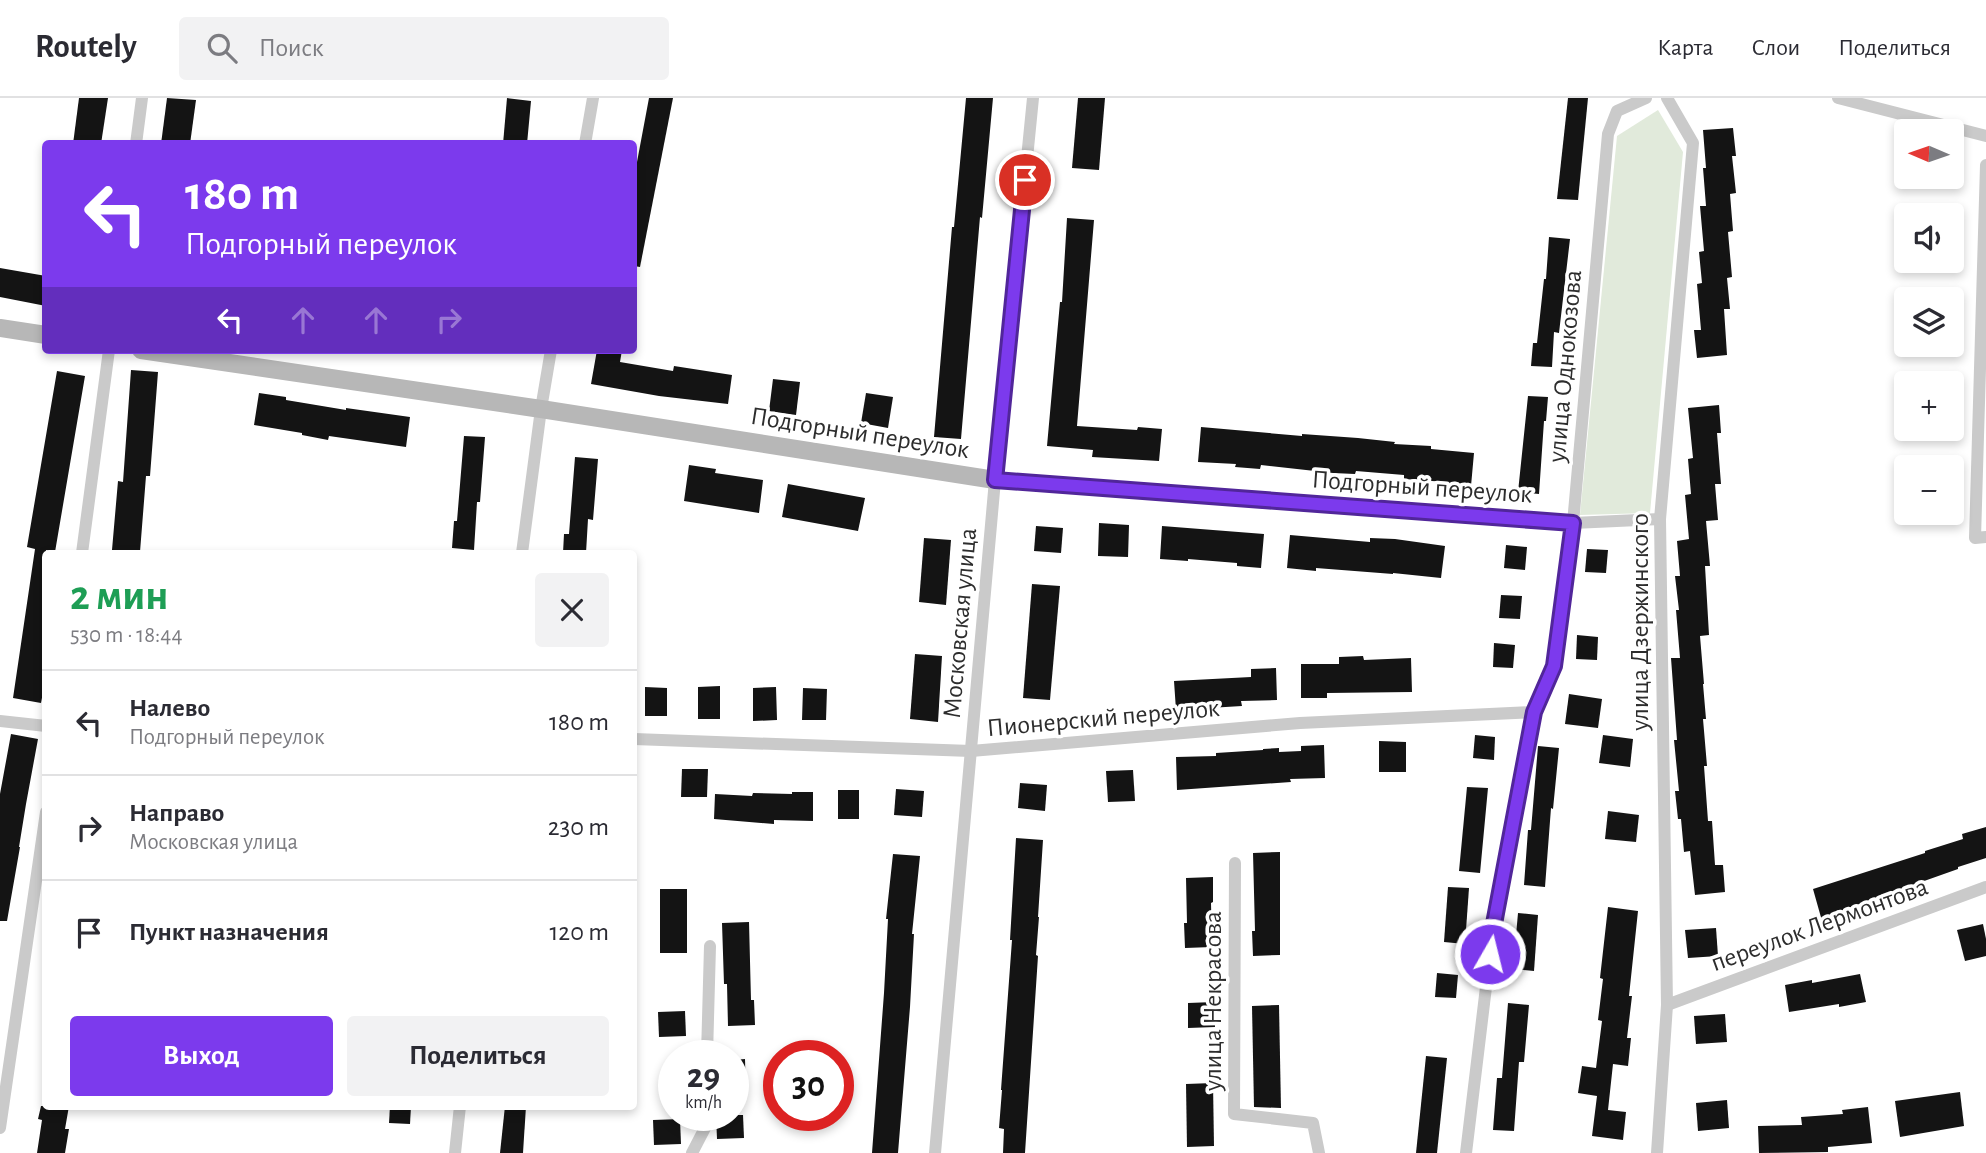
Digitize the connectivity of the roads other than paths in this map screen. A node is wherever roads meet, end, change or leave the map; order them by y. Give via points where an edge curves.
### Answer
1 (142, 98) edge
2 (593, 98) edge
3 (1033, 98) edge
4 (1646, 98) edge
5 (1667, 98) edge
6 (1838, 98) edge
7 (1986, 136) edge
8 (137, 140) edge
9 (586, 140) edge
10 (1986, 165) edge
11 (0, 328) edge
12 (42, 334) edge
13 (108, 354) edge
14 (168, 354) edge
15 (550, 354) edge
16 (541, 409) junction
17 (995, 480) junction
18 (1660, 519) junction
19 (1573, 523) junction
20 (1986, 537) edge
21 (82, 550) edge
22 (522, 550) edge
23 (1534, 712) junction
24 (0, 721) edge
25 (42, 726) edge
26 (637, 739) edge
27 (971, 751) junction
28 (42, 839) edge
29 (1235, 863) dead end
30 (1986, 887) edge
31 (710, 946) dead end
32 (1667, 1005) junction
33 (708, 1040) edge
34 (460, 1110) edge
35 (0, 1128) edge
36 (703, 1131) edge
37 (455, 1153) edge
38 (692, 1153) edge
39 (935, 1153) edge
40 (1319, 1153) edge
41 (1466, 1153) edge
42 (1657, 1153) edge

1 - 8 street
2 - 9 street
3 - 17 street, Московская улица
4 - 19 street, улица Однокозова via 1617,111 1608,134
5 - 18 street, улица Дзержинского via 1693,143
6 - 7 street
10 - 20 street via 1975,538
11 - 12 main road
13 - 21 street
14 - 16 main road, Подгорный переулок
15 - 16 street
16 - 17 main road, Подгорный переулок
16 - 22 street
17 - 19 street, Подгорный переулок
17 - 27 street, Московская улица
18 - 19 street, Подгорный переулок
18 - 32 street, улица Дзержинского
19 - 23 street, улица Однокозова via 1554,666
23 - 27 street, Пионерский переулок via 1300,723
23 - 41 street, улица Однокозова via 1493,929
24 - 25 street
26 - 27 street, Пионерский переулок
27 - 39 street, Московская улица
28 - 35 street
29 - 40 street, улица Некрасова via 1234,1114 1313,1123
30 - 32 street, переулок Лермонтова
31 - 33 street
32 - 42 street, улица Дзержинского
34 - 37 street
36 - 38 street

